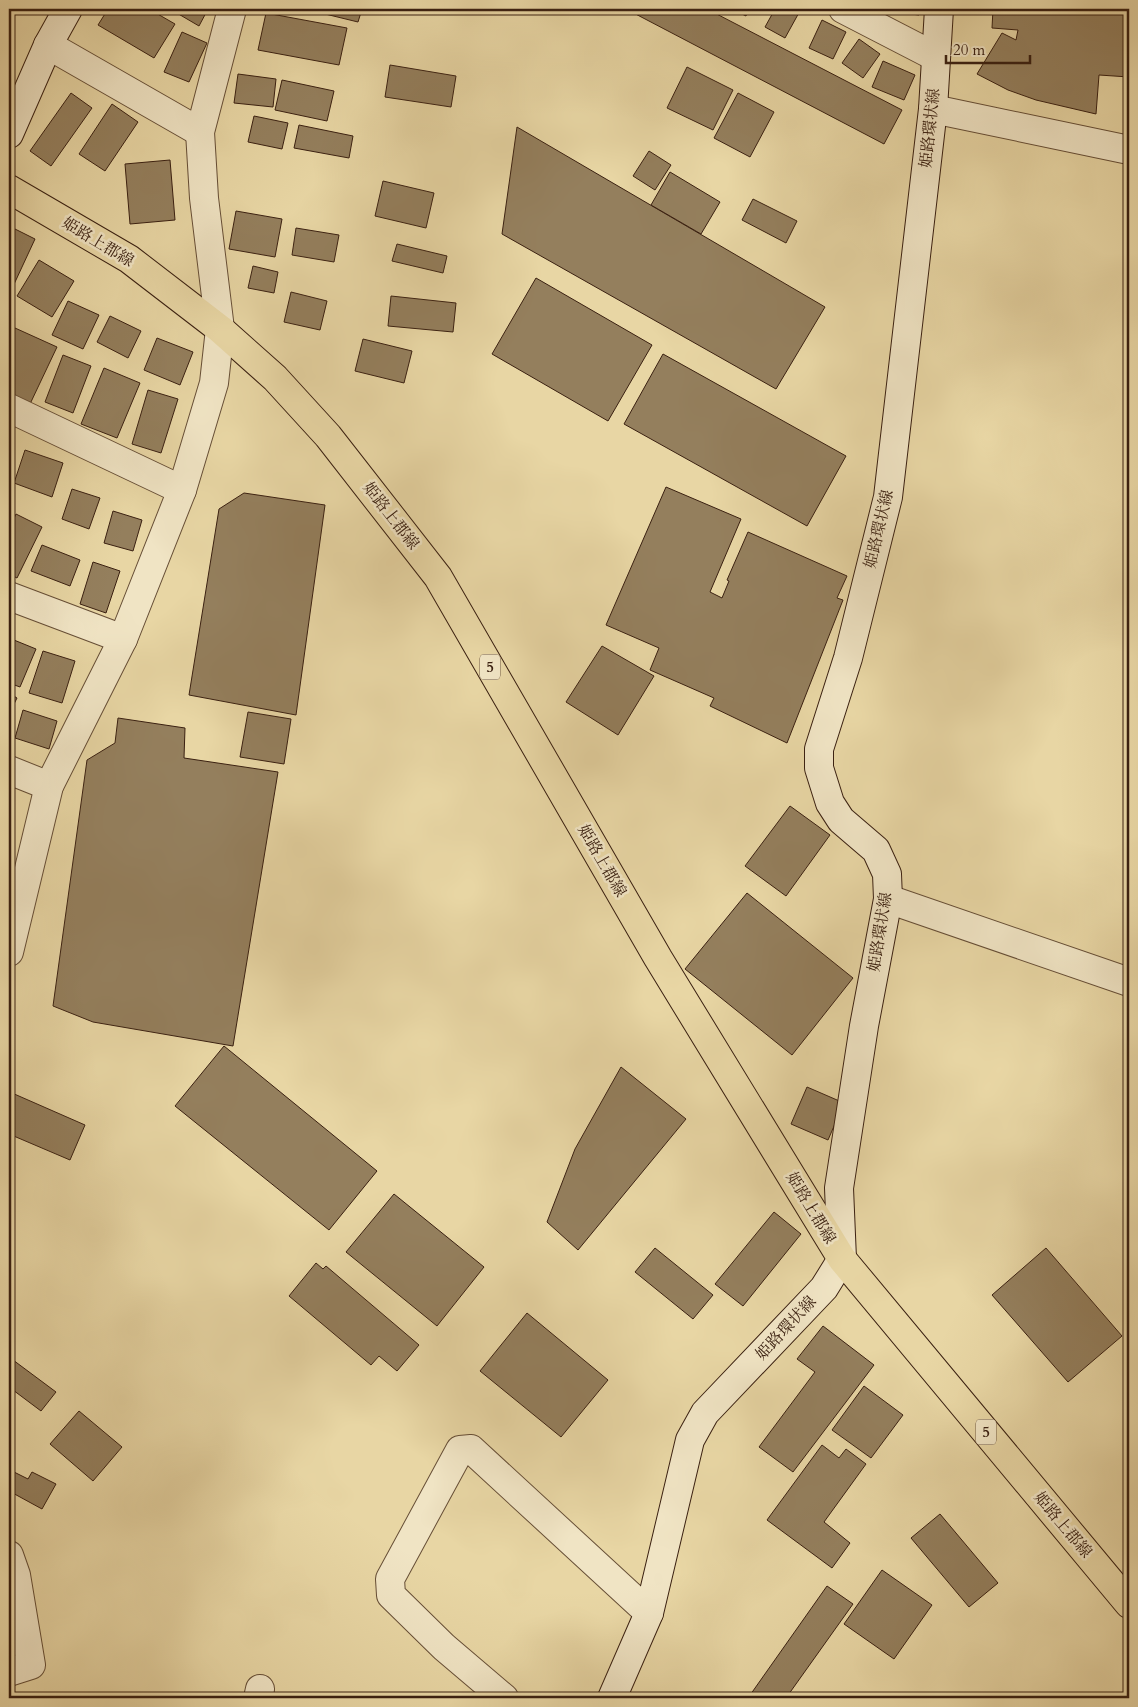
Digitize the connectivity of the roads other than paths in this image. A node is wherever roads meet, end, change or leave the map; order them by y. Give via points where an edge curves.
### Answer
1 (68, 9) edge
2 (232, 9) edge
3 (843, 9) edge
4 (939, 9) edge
5 (48, 45) junction
6 (936, 57) junction
7 (933, 109) junction
8 (200, 132) junction
9 (9, 134) edge
10 (1129, 150) edge
11 (9, 189) edge
12 (220, 329) junction
13 (9, 408) edge
14 (182, 490) junction
15 (9, 596) edge
16 (123, 639) junction
17 (9, 770) edge
18 (50, 786) junction
19 (888, 899) junction
20 (10, 935) edge
21 (1129, 982) edge
22 (842, 1259) junction
23 (9, 1555) edge
24 (1129, 1604) edge
25 (649, 1613) junction
26 (9, 1672) edge
27 (504, 1698) edge
28 (612, 1698) edge

1 - 5 street
2 - 8 street
3 - 6 street
4 - 6 street, 姫路環状線
5 - 8 street
5 - 9 street
6 - 7 street, 姫路環状線
7 - 10 street
7 - 19 street, 姫路環状線 via 888,497 848,658 819,749 819,768 830,803 842,820 876,850 887,874
8 - 12 street via 204,198
11 - 12 main road, 姫路上郡線 / 5 via 129,259
12 - 14 street via 214,383
12 - 22 main road, 姫路上郡線 / 5 via 275,378 328,436 438,577 658,958
13 - 14 street
14 - 16 street
15 - 16 street
16 - 18 street
17 - 18 street
18 - 20 street
19 - 21 street
19 - 22 street, 姫路環状線 via 839,1188
22 - 24 main road, 姫路上郡線 / 5
22 - 25 street, 姫路環状線 via 824,1288 705,1413 690,1440
23 - 26 street via 16,1575 31,1665
25 - 27 street via 471,1449 460,1450 390,1579 391,1595 444,1647
25 - 28 street, 姫路環状線

